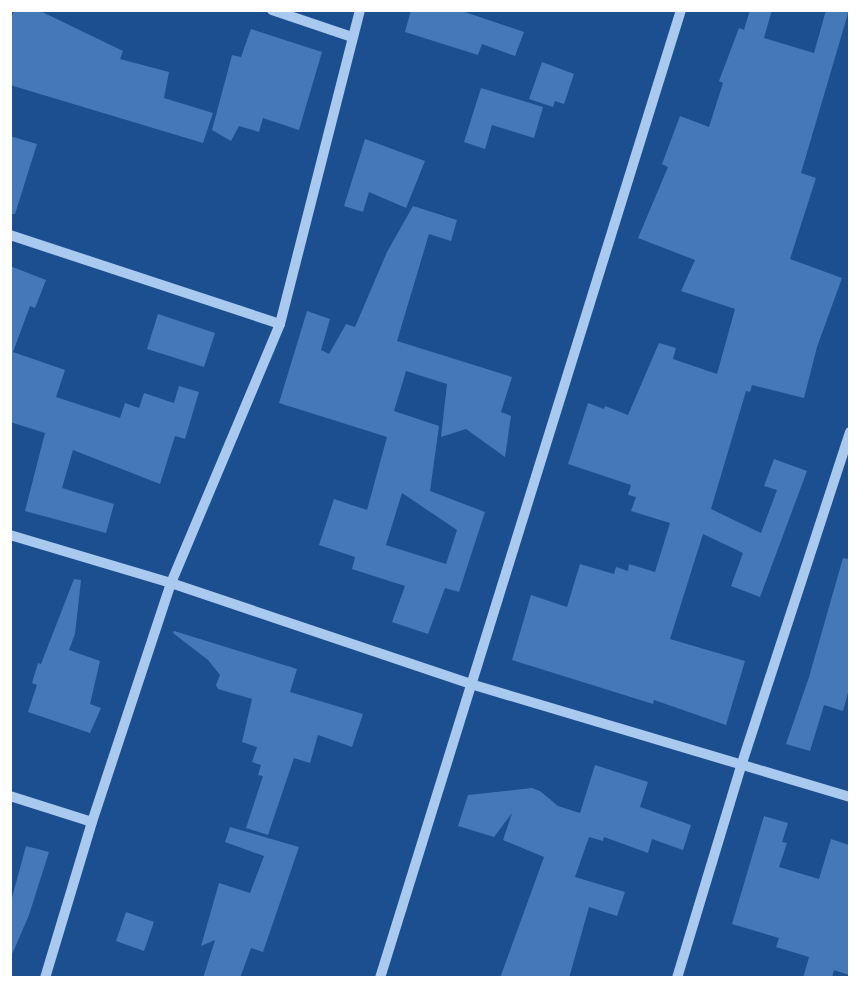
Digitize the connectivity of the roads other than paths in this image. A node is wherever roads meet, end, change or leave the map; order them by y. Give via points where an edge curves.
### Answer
1 (272, 10) edge
2 (360, 10) edge
3 (681, 10) edge
4 (352, 37) junction
5 (10, 235) edge
6 (280, 324) junction
7 (849, 432) edge
8 (10, 536) edge
9 (171, 583) junction
10 (474, 685) junction
11 (742, 763) junction
12 (10, 796) edge
13 (849, 797) edge
14 (92, 822) junction
15 (45, 978) edge
16 (380, 978) edge
17 (677, 978) edge

1 - 4 street
2 - 4 street
3 - 10 street
4 - 6 street
5 - 6 street
6 - 9 street
7 - 11 street
8 - 9 street
9 - 10 street
9 - 14 street
10 - 11 street
10 - 16 street
11 - 13 street
11 - 17 street
12 - 14 street
14 - 15 street

